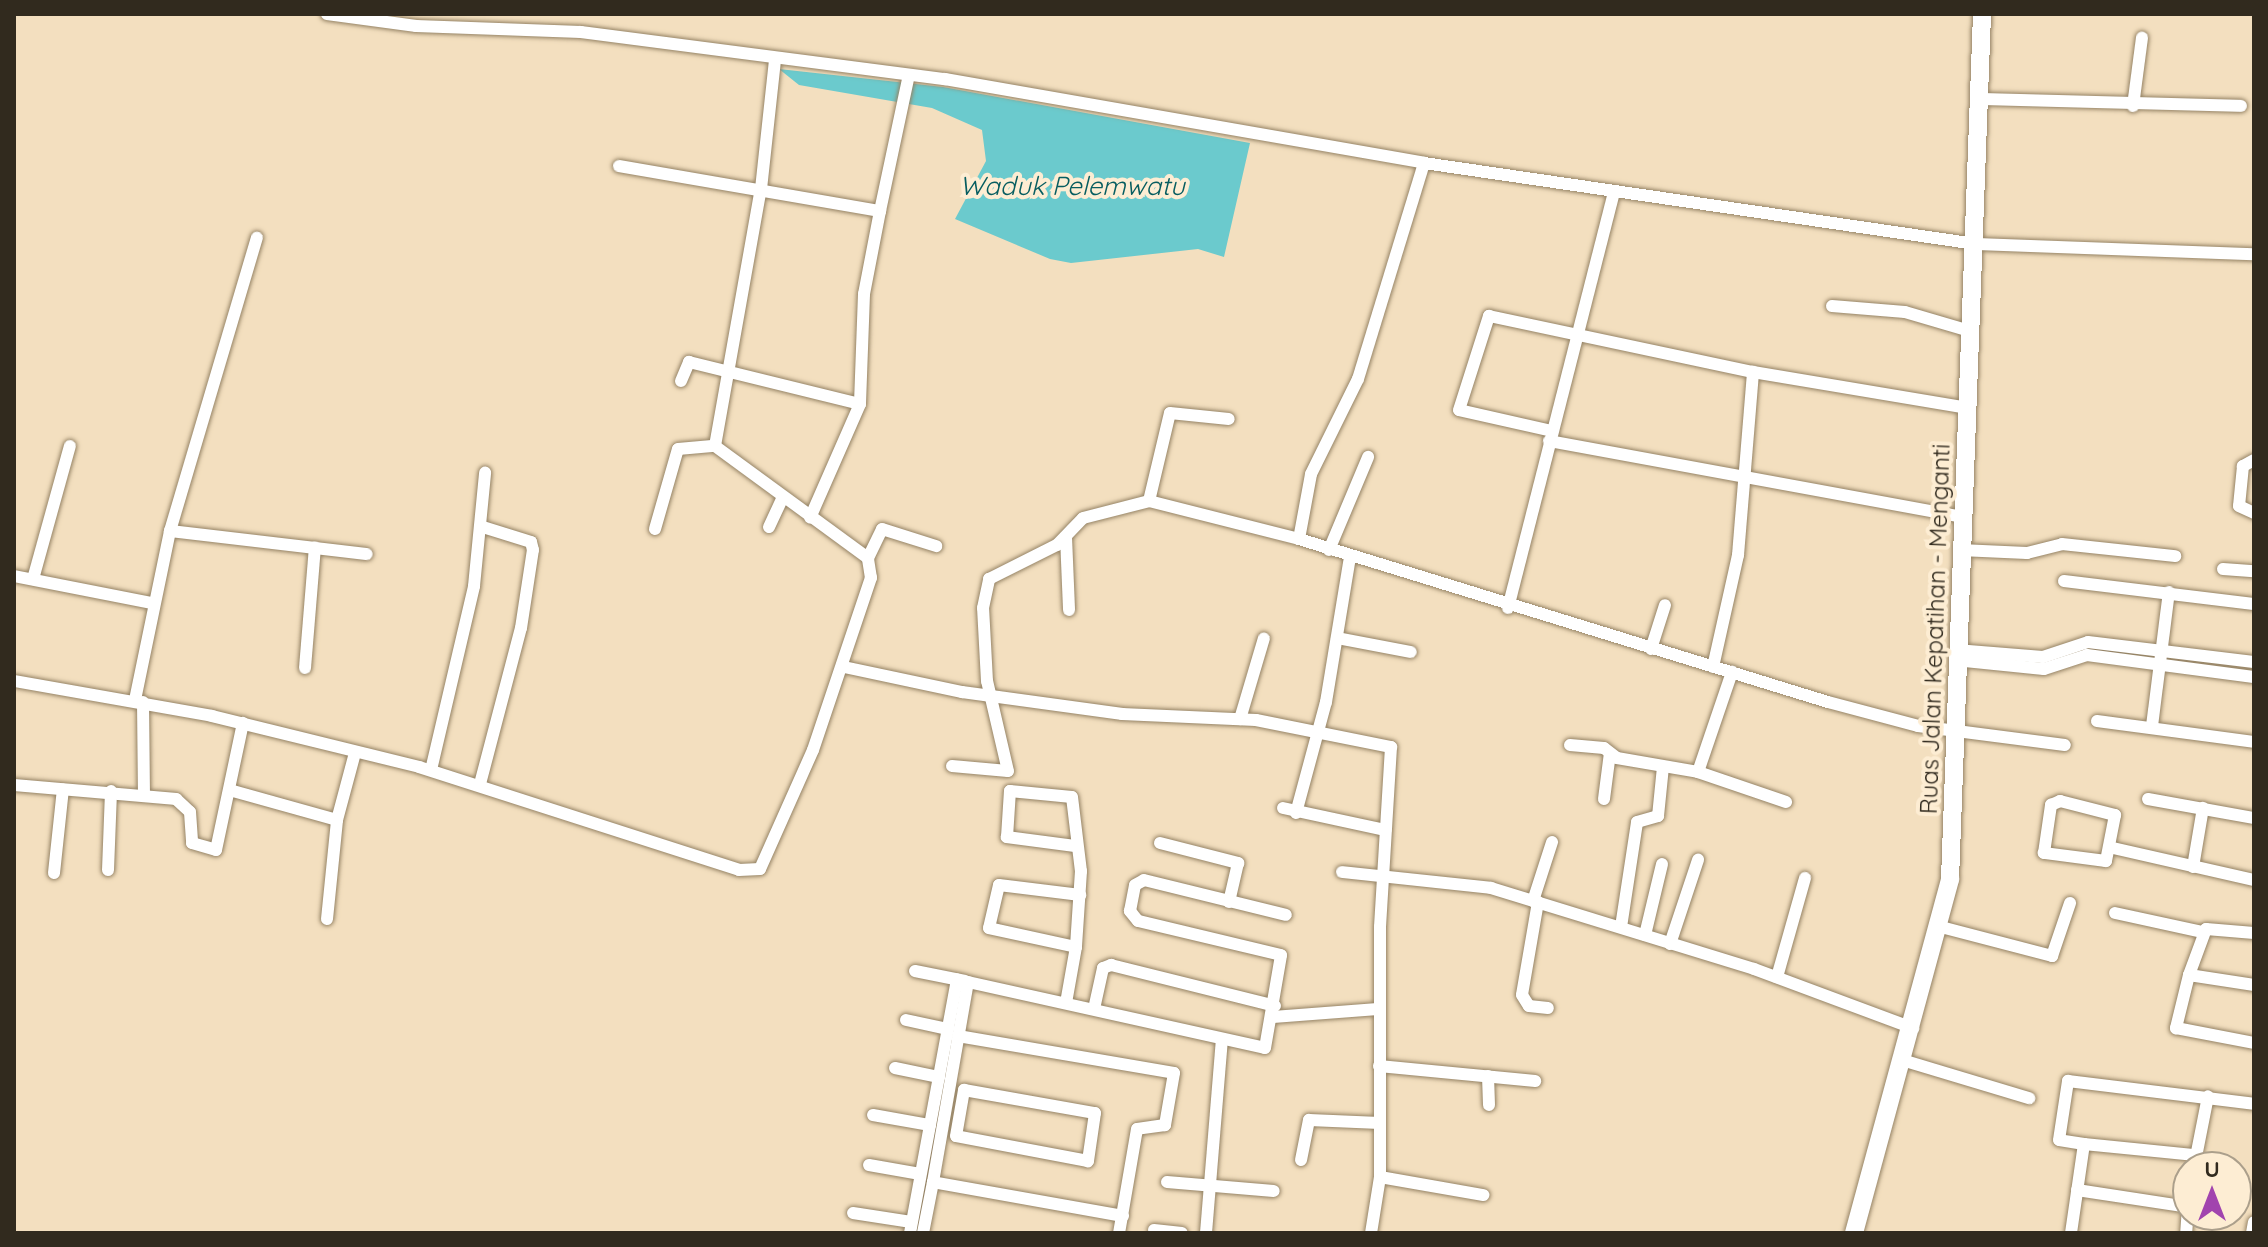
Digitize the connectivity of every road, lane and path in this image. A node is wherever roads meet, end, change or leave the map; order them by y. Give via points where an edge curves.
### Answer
1 (327, 14) edge
2 (1982, 14) edge
3 (446, 20) edge
4 (2142, 38) dead end
5 (775, 60) junction
6 (909, 75) junction
7 (1979, 99) junction
8 (2133, 106) junction
9 (2241, 106) dead end
10 (1424, 163) junction
11 (619, 166) dead end
12 (761, 189) junction
13 (1614, 191) junction
14 (880, 211) junction
15 (257, 238) dead end
16 (1976, 244) junction
17 (2254, 254) edge
18 (1832, 306) dead end
19 (1973, 332) junction
20 (1578, 337) junction
21 (732, 371) junction
22 (1753, 372) junction
23 (681, 381) dead end
24 (860, 404) junction
25 (1968, 408) junction
26 (1229, 419) dead end
27 (1551, 436) junction
28 (70, 446) dead end
29 (715, 446) junction
30 (1368, 457) dead end
31 (2254, 460) edge
32 (485, 473) dead end
33 (1745, 482) junction
34 (782, 499) junction
35 (1149, 501) junction
36 (2254, 513) edge
37 (1963, 517) junction
38 (810, 518) junction
39 (480, 526) junction
40 (769, 527) dead end
41 (655, 529) dead end
42 (170, 531) junction
43 (1066, 537) junction
44 (1299, 539) junction
45 (936, 546) dead end
46 (315, 547) junction
47 (1329, 550) junction
48 (1960, 550) junction
49 (367, 554) dead end
50 (2175, 556) dead end
51 (1350, 557) junction
52 (868, 558) junction
53 (2223, 569) dead end
54 (2254, 571) edge
55 (14, 576) edge
56 (33, 579) junction
57 (2064, 581) dead end
58 (2169, 592) junction
59 (151, 603) junction
60 (2254, 604) edge
61 (1665, 605) dead end
62 (1508, 608) junction
63 (1069, 610) dead end
64 (1264, 638) dead end
65 (1337, 638) junction
66 (1651, 649) junction
67 (1411, 652) dead end
68 (1955, 655) junction
69 (2160, 656) junction
70 (2254, 662) edge
71 (844, 667) junction
72 (1713, 667) junction
73 (305, 668) dead end
74 (1732, 672) junction
75 (2254, 677) edge
76 (14, 681) edge
77 (991, 693) junction
78 (139, 701) junction
79 (1240, 719) junction
80 (2097, 721) dead end
81 (243, 723) junction
82 (2152, 726) junction
83 (1954, 731) junction
84 (1316, 736) junction
85 (2254, 742) edge
86 (1570, 745) dead end
87 (2065, 745) dead end
88 (355, 753) junction
89 (1610, 753) junction
90 (952, 766) dead end
91 (1663, 767) junction
92 (431, 770) junction
93 (1698, 772) junction
94 (480, 784) junction
95 (14, 785) edge
96 (63, 789) junction
97 (111, 791) junction
98 (233, 791) junction
99 (144, 793) junction
100 (1604, 799) dead end
101 (2148, 799) dead end
102 (1786, 802) dead end
103 (2203, 808) junction
104 (2254, 818) edge
105 (337, 820) junction
106 (1386, 830) junction
107 (1552, 842) dead end
108 (1160, 843) dead end
109 (1075, 846) junction
110 (2113, 848) junction
111 (1698, 860) dead end
112 (1662, 864) dead end
113 (2193, 867) junction
114 (108, 870) dead end
115 (1342, 872) dead end
116 (54, 873) dead end
117 (1384, 875) junction
118 (1805, 878) dead end
119 (2254, 880) edge
120 (1080, 895) junction
121 (1229, 902) junction
122 (1536, 902) junction
123 (2070, 903) dead end
124 (2115, 913) dead end
125 (1286, 915) dead end
126 (327, 919) dead end
127 (1621, 927) junction
128 (1941, 927) junction
129 (2203, 932) junction
130 (2254, 933) edge
131 (1645, 935) junction
132 (1670, 944) junction
133 (1076, 947) junction
134 (915, 971) dead end
135 (2189, 975) junction
136 (1777, 977) junction
137 (962, 980) junction
138 (2254, 985) edge
139 (1069, 1004) junction
140 (1092, 1008) junction
141 (1548, 1008) dead end
142 (1378, 1009) junction
143 (1274, 1011) junction
144 (906, 1020) dead end
145 (1913, 1028) junction
146 (953, 1032) junction
147 (1222, 1040) junction
148 (2254, 1043) edge
149 (1902, 1060) junction
150 (1379, 1066) junction
151 (895, 1068) dead end
152 (1488, 1076) junction
153 (939, 1077) junction
154 (1535, 1081) dead end
155 (2208, 1096) junction
156 (2029, 1098) dead end
157 (2254, 1104) edge
158 (1489, 1105) dead end
159 (946, 1110) junction
160 (960, 1112) junction
161 (873, 1115) dead end
162 (1380, 1123) junction
163 (930, 1125) junction
164 (2084, 1144) junction
165 (2197, 1151) edge
166 (2172, 1157) edge
167 (1301, 1160) dead end
168 (869, 1165) dead end
169 (920, 1174) junction
170 (1380, 1177) junction
171 (933, 1182) junction
172 (1167, 1182) dead end
173 (1213, 1186) junction
174 (2077, 1190) junction
175 (1274, 1191) dead end
176 (1483, 1195) dead end
177 (853, 1213) dead end
178 (1123, 1216) junction
179 (2254, 1222) edge
180 (910, 1228) edge
181 (1154, 1230) dead end
182 (1373, 1232) edge
183 (2188, 1232) edge
184 (923, 1233) edge
185 (1119, 1233) edge
186 (1182, 1233) edge
187 (1206, 1233) edge
188 (1854, 1233) edge
189 (2071, 1233) edge
190 (2252, 1233) edge

1 - 3 street via 421,26
2 - 7 main road, Ruas Jalan Kepatihan - Menganti
3 - 5 street via 581,32
4 - 8 street
5 - 6 street
5 - 12 street
6 - 10 street
6 - 14 street
7 - 8 street
7 - 16 main road, Ruas Jalan Kepatihan - Menganti
8 - 9 street
10 - 13 street
10 - 44 street via 1358,379 1311,474
11 - 12 street
12 - 14 street
12 - 21 street
13 - 16 street
13 - 20 street
14 - 24 street via 864,294
15 - 42 street
16 - 17 street
16 - 19 main road, Ruas Jalan Kepatihan - Menganti
18 - 19 street via 1905,312
19 - 25 main road, Ruas Jalan Kepatihan - Menganti
20 - 22 street
20 - 27 street
20 - 27 street via 1493,314 1469,365 1462,412
21 - 23 street via 689,362
21 - 24 street
21 - 29 street
22 - 25 street
22 - 33 street
24 - 38 street
25 - 37 main road, Ruas Jalan Kepatihan - Menganti
26 - 35 street via 1170,413
27 - 33 street
27 - 62 street
28 - 56 street
29 - 34 street
29 - 41 street via 678,449
30 - 47 street
31 - 36 street via 2243,466 2239,506
32 - 39 street
33 - 37 street
33 - 72 street via 1732,597
34 - 38 street
34 - 40 street
35 - 43 street via 1083,518
35 - 44 street
37 - 48 main road, Ruas Jalan Kepatihan - Menganti
38 - 52 street
39 - 92 street
39 - 94 street via 531,542 533,550 524,616
42 - 46 street
42 - 59 street
43 - 63 street
43 - 77 street via 1008,569 984,592
44 - 47 street
45 - 52 street via 882,529
46 - 49 street
46 - 73 street
47 - 51 street
48 - 50 street via 2027,553 2062,544
48 - 68 main road, Ruas Jalan Kepatihan - Menganti
51 - 62 street
51 - 65 street
52 - 71 street via 868,593
53 - 54 street
55 - 56 street
56 - 59 street
57 - 58 street
58 - 60 street
58 - 69 street
59 - 78 street
61 - 66 street
62 - 66 street
64 - 79 street
65 - 67 street
65 - 84 street
66 - 72 street
68 - 69 street via 2023,662 2087,655
68 - 83 main road, Ruas Jalan Kepatihan - Menganti
69 - 70 street
69 - 75 street
69 - 82 street
71 - 77 street
71 - 94 street via 770,853 756,872
72 - 74 street
74 - 83 street
74 - 93 street
76 - 78 street
77 - 79 street via 1122,714
77 - 90 street via 1008,771
78 - 81 street
78 - 99 street
79 - 84 street
80 - 82 street
81 - 88 street
81 - 98 street
82 - 85 street
83 - 87 street
83 - 128 main road, Ruas Jalan Kepatihan - Menganti via 1950,879
84 - 106 street via 1391,747
84 - 106 street via 1289,810
86 - 89 street
88 - 92 street
88 - 105 street
89 - 91 street
89 - 100 street
91 - 93 street
91 - 127 street via 1658,818 1637,820
92 - 94 street
93 - 102 street
95 - 96 street
96 - 97 street
96 - 116 street
97 - 99 street
97 - 114 street
98 - 99 street via 221,845 207,851 192,843 185,804
98 - 105 street
101 - 103 street
103 - 104 street
103 - 113 street
105 - 126 street
106 - 117 street
107 - 122 street
108 - 121 street via 1238,863
109 - 109 street via 1072,797 1010,791 1007,837
109 - 120 street
110 - 110 street via 2106,861 2048,856 2043,849 2051,805 2112,811
110 - 113 street
111 - 132 street
112 - 131 street
113 - 119 street
115 - 117 street
117 - 122 street
117 - 142 street
118 - 136 street
120 - 133 street
120 - 133 street via 999,885 989,928
121 - 125 street
121 - 143 street via 1144,880 1135,885 1130,911 1138,921 1281,955
122 - 127 street
122 - 141 street via 1522,995 1529,1006
123 - 128 street via 2052,956
124 - 129 street
127 - 131 street
128 - 145 main road, Ruas Jalan Kepatihan - Menganti
129 - 130 street
129 - 135 street
131 - 132 street
132 - 136 street
133 - 139 street
134 - 137 street
135 - 138 street
135 - 148 street via 2176,1028
136 - 145 street
137 - 139 street
137 - 146 street
139 - 140 street
140 - 143 street via 1103,968 1111,965
140 - 147 street
142 - 143 street
142 - 150 street
143 - 147 street via 1265,1048
144 - 146 street
145 - 149 main road, Ruas Jalan Kepatihan - Menganti
146 - 153 street
146 - 159 street
146 - 178 street via 1174,1073 1165,1125 1137,1129
147 - 173 street
149 - 156 street
149 - 188 main road, Ruas Jalan Kepatihan - Menganti
150 - 152 street
150 - 162 street
151 - 153 street
152 - 154 street
152 - 158 street
153 - 163 street
155 - 157 street
155 - 164 street via 2068,1081 2059,1140
155 - 165 street
159 - 160 street
159 - 171 street
160 - 160 street via 960,1138 1088,1161 1097,1117 966,1090
161 - 163 street
162 - 167 street via 1309,1120
162 - 170 street
163 - 169 street
164 - 166 street
164 - 174 street
168 - 169 street
169 - 180 street
170 - 176 street
170 - 182 street
171 - 178 street
171 - 184 street
172 - 173 street
173 - 175 street
173 - 187 street
174 - 183 street via 2188,1207
174 - 189 street
177 - 180 street
178 - 185 street
179 - 190 street
181 - 186 street

